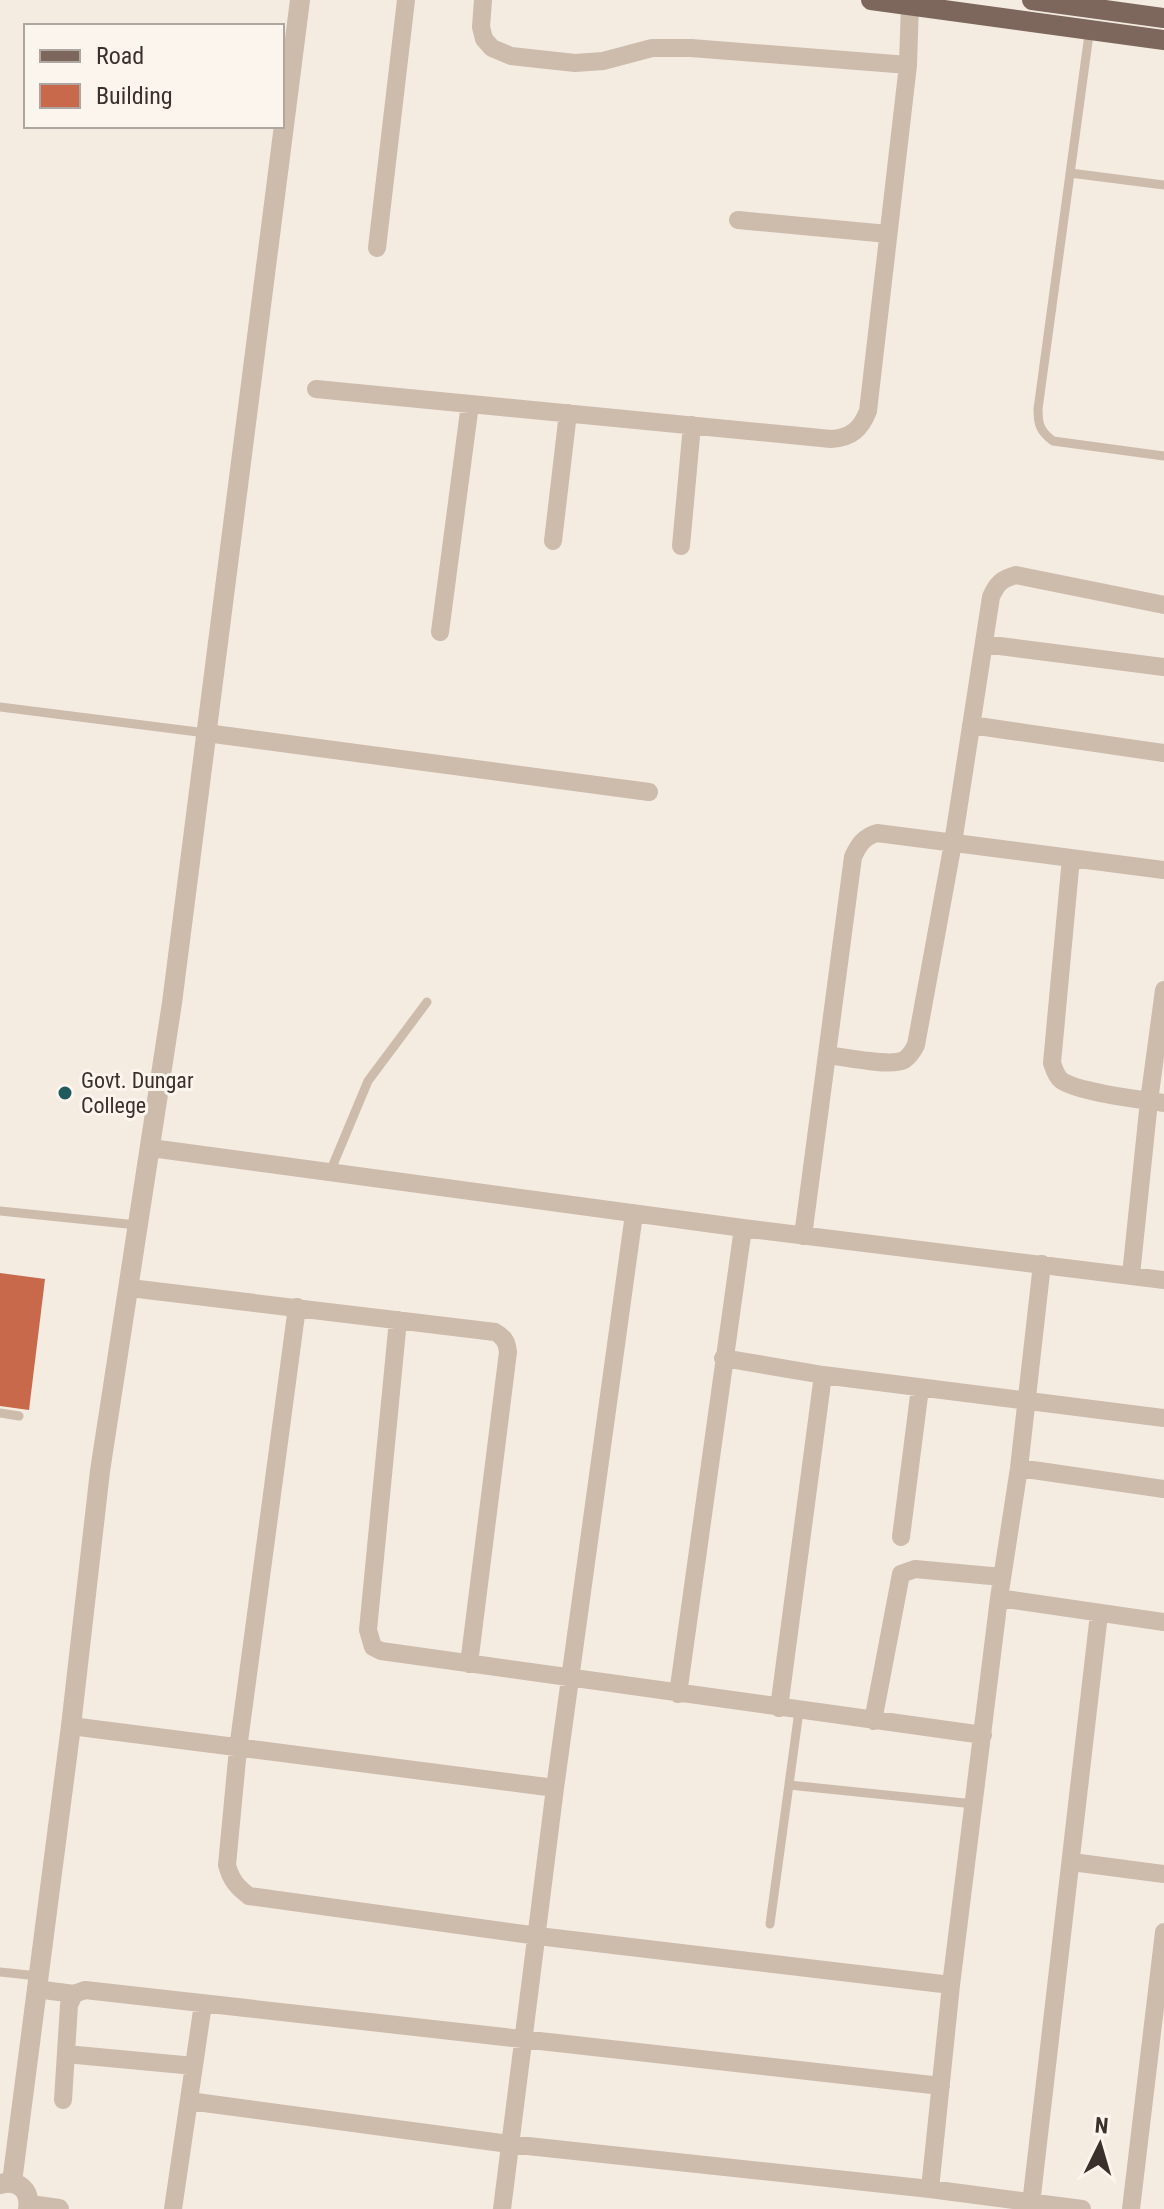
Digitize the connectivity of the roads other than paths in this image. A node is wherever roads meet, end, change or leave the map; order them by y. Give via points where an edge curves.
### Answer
1 (300, 0) edge
2 (406, 0) edge
3 (483, 0) edge
4 (871, 0) edge
5 (1043, 1) edge
6 (910, 4) junction
7 (1093, 8) junction
8 (1164, 18) edge
9 (1090, 29) junction
10 (1164, 40) edge
11 (908, 65) junction
12 (284, 125) edge
13 (284, 128) edge
14 (1070, 173) junction
15 (1164, 185) edge
16 (738, 220) dead end
17 (888, 234) junction
18 (377, 248) dead end
19 (316, 389) dead end
20 (470, 404) junction
21 (568, 413) junction
22 (692, 425) junction
23 (1164, 456) edge
24 (553, 541) dead end
25 (681, 546) dead end
26 (1164, 605) edge
27 (440, 632) dead end
28 (984, 644) junction
29 (1164, 667) edge
30 (0, 707) edge
31 (971, 725) junction
32 (206, 733) junction
33 (1164, 753) edge
34 (649, 792) dead end
35 (953, 843) junction
36 (1071, 858) junction
37 (1164, 870) edge
38 (1164, 990) edge
39 (427, 1002) dead end
40 (827, 1055) junction
41 (1156, 1102) edge
42 (151, 1148) junction
43 (330, 1172) junction
44 (0, 1211) edge
45 (634, 1214) junction
46 (137, 1225) junction
47 (743, 1228) junction
48 (803, 1236) junction
49 (1042, 1264) junction
50 (1131, 1275) junction
51 (1164, 1280) edge
52 (130, 1288) junction
53 (297, 1307) junction
54 (398, 1320) junction
55 (723, 1358) junction
56 (823, 1375) junction
57 (920, 1388) junction
58 (1027, 1403) junction
59 (0, 1413) edge
60 (19, 1416) dead end
61 (1164, 1418) edge
62 (1019, 1468) junction
63 (1164, 1489) edge
64 (901, 1537) dead end
65 (1002, 1577) junction
66 (999, 1598) junction
67 (1099, 1614) junction
68 (1164, 1622) edge
69 (469, 1664) junction
70 (571, 1678) junction
71 (678, 1694) junction
72 (779, 1708) junction
73 (799, 1711) junction
74 (873, 1721) junction
75 (71, 1726) junction
76 (983, 1735) junction
77 (238, 1749) junction
78 (789, 1785) junction
79 (555, 1788) junction
80 (974, 1804) junction
81 (1072, 1862) junction
82 (1164, 1874) edge
83 (770, 1924) dead end
84 (1164, 1932) edge
85 (538, 1936) junction
86 (0, 1972) edge
87 (37, 1982) junction
88 (951, 1985) junction
89 (74, 1994) junction
90 (203, 2004) junction
91 (524, 2039) junction
92 (66, 2054) junction
93 (194, 2066) junction
94 (941, 2086) junction
95 (63, 2100) dead end
96 (189, 2101) junction
97 (509, 2144) junction
98 (6, 2183) edge
99 (930, 2189) junction
100 (1031, 2204) junction
101 (29, 2207) edge
102 (59, 2209) edge
103 (173, 2209) edge
104 (502, 2209) edge
105 (1082, 2209) edge
106 (1131, 2209) edge

1 - 12 street
2 - 18 street
3 - 11 street via 484,39 511,56 575,63 652,48 691,48
4 - 6 main road
5 - 7 main road
6 - 9 main road
6 - 11 street
7 - 8 main road
7 - 9 lane
9 - 10 main road
9 - 14 lane
11 - 17 street
13 - 32 street
14 - 15 lane
14 - 23 lane via 1038,425 1053,441
16 - 17 street
17 - 22 street via 868,411 860,427 850,436 831,439
19 - 20 street
20 - 21 street
20 - 27 street
21 - 22 street
21 - 24 street
22 - 25 street
26 - 28 street via 1016,575 996,586
28 - 29 street
28 - 31 street
30 - 32 lane
31 - 33 street
31 - 35 street
32 - 34 street
32 - 42 street
35 - 36 street
35 - 40 street via 912,1053 891,1062
35 - 40 street via 877,833 859,845 853,857
36 - 37 street
36 - 41 street via 1055,1072 1080,1088
38 - 41 street
39 - 43 lane via 368,1081
40 - 48 street
41 - 50 street
42 - 43 street
42 - 46 street
43 - 45 street
44 - 46 lane
45 - 47 street
45 - 70 street
46 - 52 street
47 - 48 street
47 - 55 street
48 - 49 street
49 - 50 street
49 - 58 street
50 - 51 street
52 - 53 street
52 - 75 street via 100,1471
53 - 54 street
53 - 77 street
54 - 69 street via 369,1640 381,1651
54 - 69 street via 495,1332 507,1344
55 - 56 street
55 - 71 street
56 - 57 street
56 - 72 street
57 - 58 street
57 - 64 street
58 - 61 street
58 - 62 street
59 - 60 lane
62 - 63 street
62 - 65 street
65 - 66 street
65 - 74 street via 915,1569 901,1574
66 - 67 street
66 - 76 street
67 - 68 street
67 - 81 street
69 - 70 street
70 - 71 street
70 - 79 street
71 - 72 street
72 - 73 street
73 - 74 street
73 - 78 lane
74 - 76 street
75 - 77 street
75 - 87 street
76 - 80 street
77 - 79 street
77 - 85 street via 227,1865 236,1887 249,1896
78 - 80 lane
78 - 83 lane
79 - 85 street
80 - 88 street
81 - 82 street
81 - 100 street
84 - 106 street
85 - 88 street
85 - 91 street
86 - 87 lane
87 - 89 street
87 - 98 street
88 - 94 street
89 - 90 street via 85,1990
89 - 92 street
90 - 91 street
90 - 93 street
91 - 94 street
91 - 97 street
92 - 93 street
92 - 95 street
93 - 96 street
94 - 99 street
96 - 97 street
96 - 103 street
97 - 99 street
97 - 104 street
98 - 101 street via 25,2190
99 - 100 street
100 - 105 street
101 - 102 street

